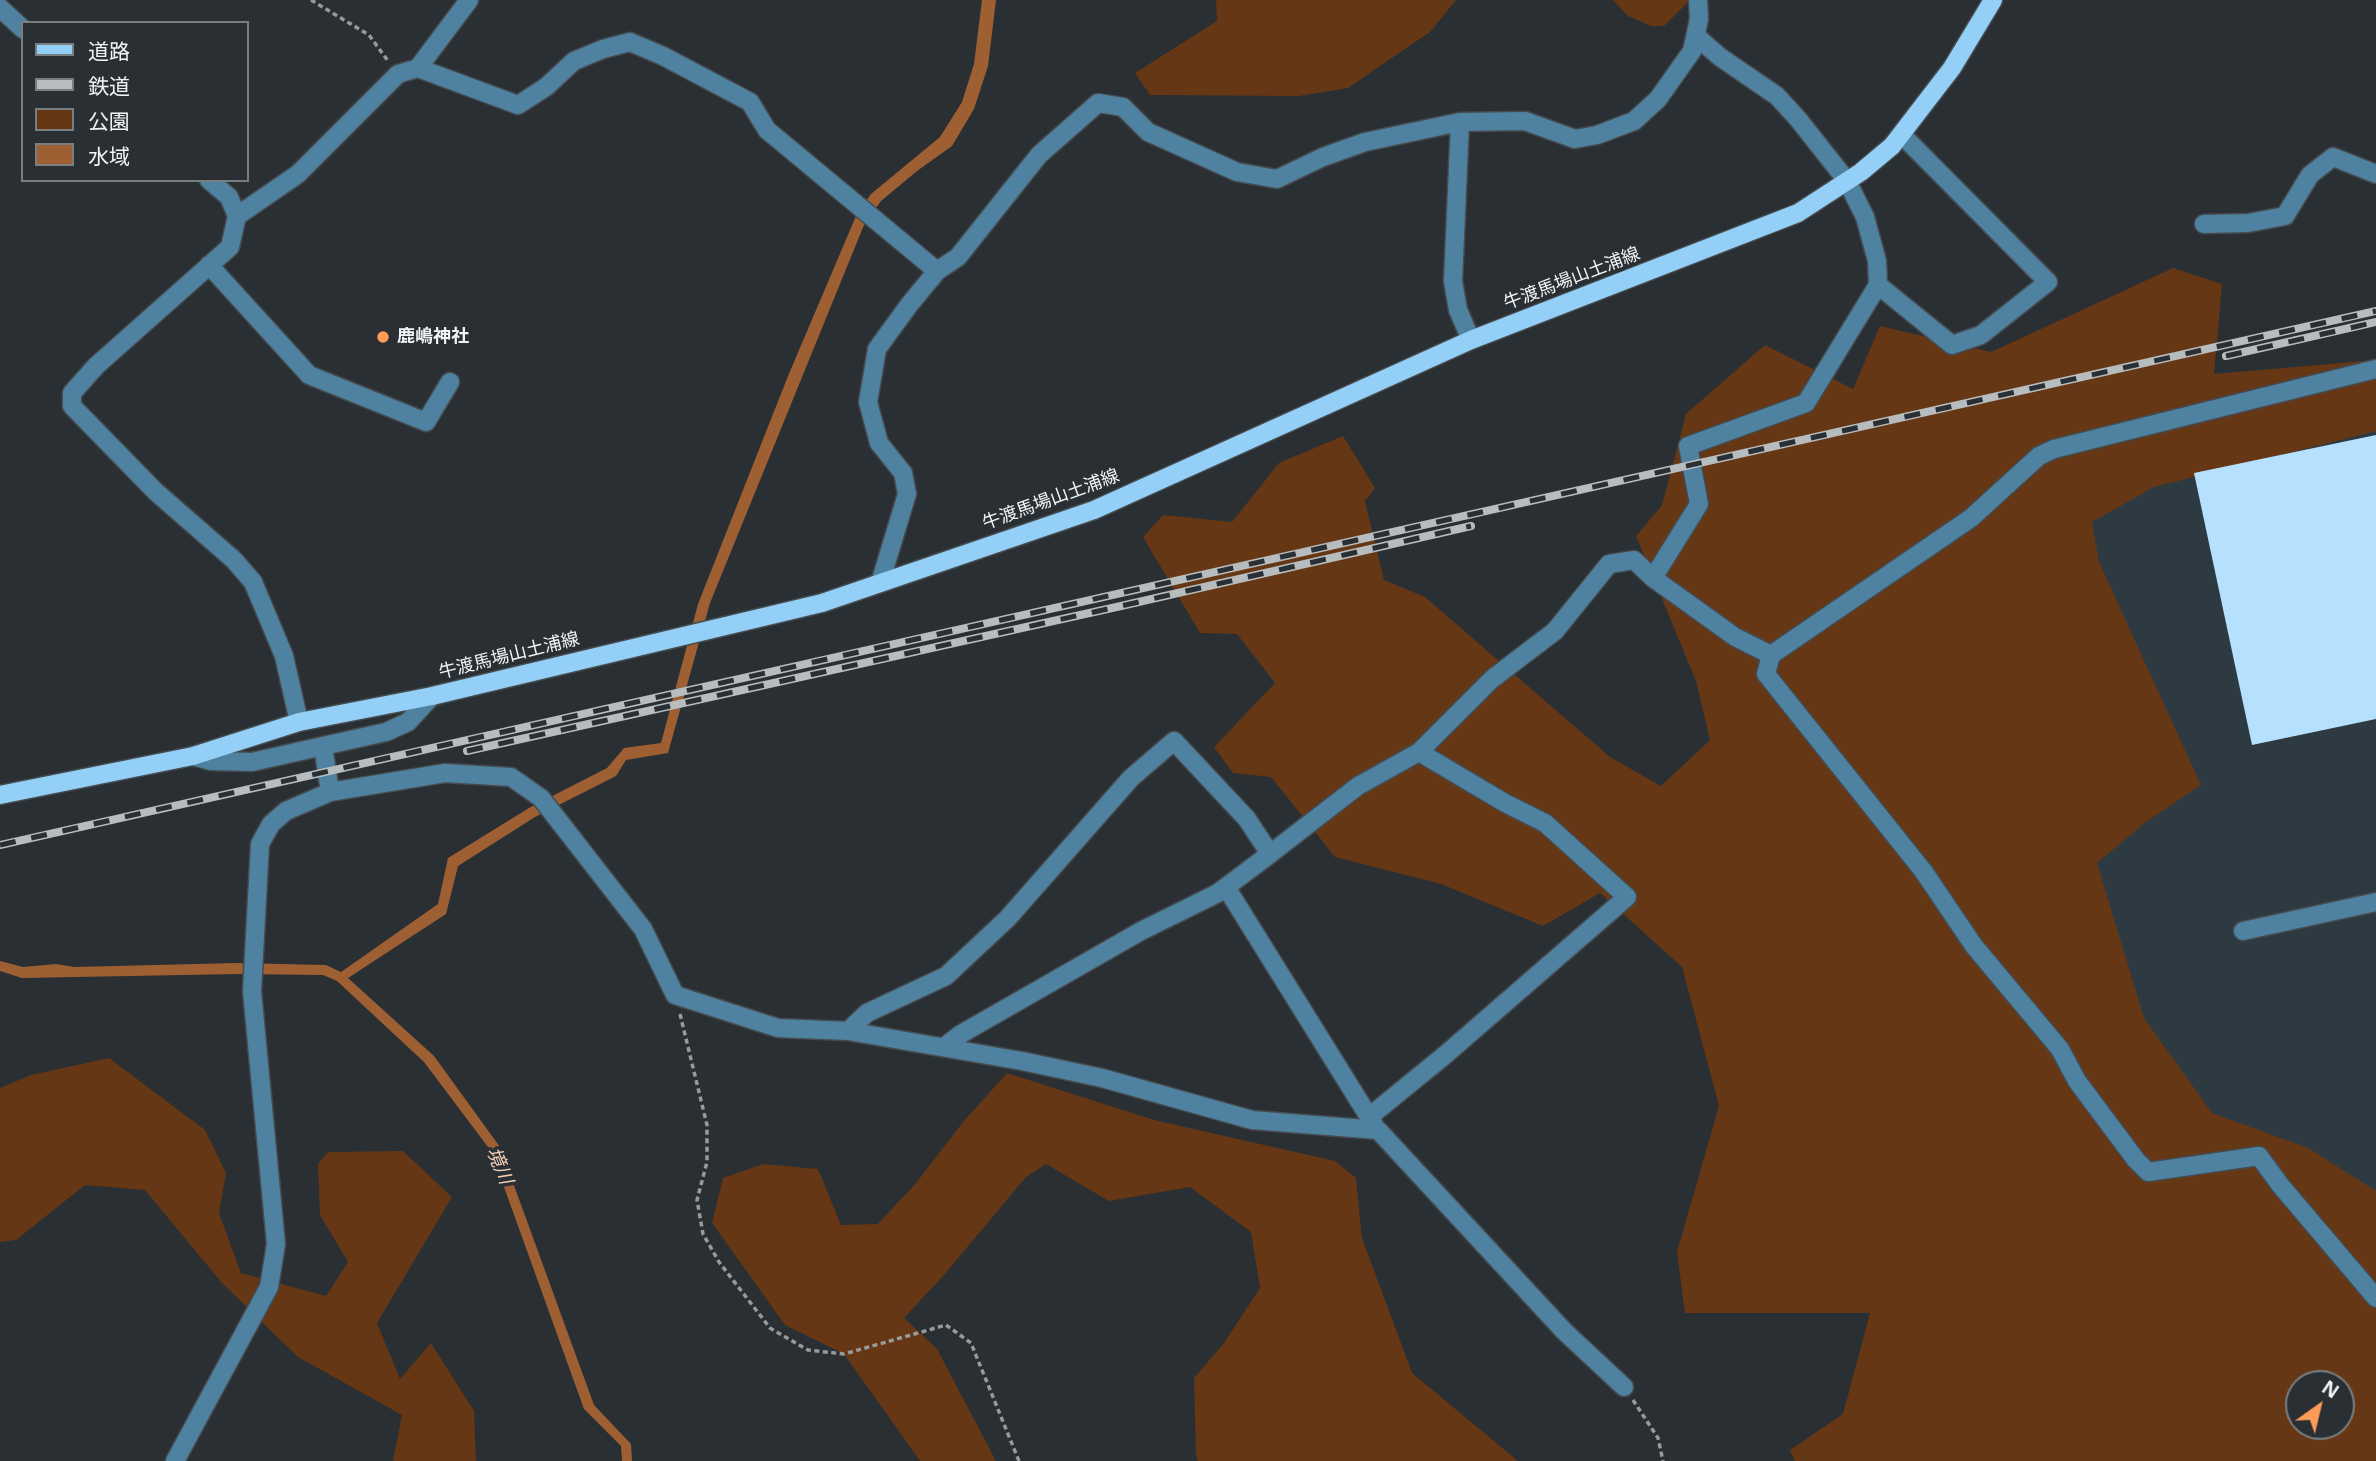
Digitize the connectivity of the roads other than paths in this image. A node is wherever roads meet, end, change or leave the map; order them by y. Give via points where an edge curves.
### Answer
1 (470, 0) edge
2 (1698, 0) edge
3 (1993, 0) edge
4 (0, 8) edge
5 (21, 27) edge
6 (1696, 36) junction
7 (418, 68) junction
8 (1460, 122) junction
9 (1902, 135) junction
10 (2376, 174) edge
11 (1847, 181) junction
12 (211, 182) edge
13 (237, 216) junction
14 (2204, 224) dead end
15 (209, 264) junction
16 (937, 271) junction
17 (1878, 285) junction
18 (1471, 340) junction
19 (2376, 369) edge
20 (450, 382) dead end
21 (1653, 578) junction
22 (880, 583) junction
23 (1771, 655) junction
24 (432, 696) junction
25 (299, 722) junction
26 (323, 746) junction
27 (1419, 752) junction
28 (193, 756) junction
29 (330, 792) junction
30 (0, 795) edge
31 (1270, 854) junction
32 (1226, 887) junction
33 (2376, 902) edge
34 (2243, 931) dead end
35 (848, 1031) junction
36 (944, 1047) junction
37 (1373, 1124) junction
38 (2376, 1298) edge
39 (1623, 1387) road end
40 (174, 1461) edge

1 - 7 street
2 - 6 street
3 - 9 main road, 牛渡馬場山土浦線 via 1952,68
4 - 5 street
6 - 8 street via 1692,51 1658,99 1634,121 1597,135 1575,139 1525,121
6 - 11 street via 1777,96
7 - 13 street via 398,74 298,174
7 - 16 street via 518,105 574,61 603,49 629,43 663,56 750,102 767,130
8 - 16 street via 1365,142 1277,179 1237,172 1148,132 1123,107 1098,103 1040,155 958,257
8 - 18 street via 1452,281
9 - 11 main road, 牛渡馬場山土浦線
9 - 17 street via 2048,282 1981,335 1952,345
10 - 14 street via 2333,158 2310,175 2285,216
11 - 17 street via 1866,217
11 - 18 main road, 牛渡馬場山土浦線 via 1798,213
12 - 13 street via 229,197
13 - 15 street via 230,247
15 - 20 street via 309,375 426,422
15 - 25 street via 96,366 72,393 72,406 253,582 284,656
16 - 22 street via 877,349 867,402 879,443 903,473 907,494
17 - 21 street via 1806,404 1688,446 1699,504
18 - 22 main road, 牛渡馬場山土浦線 via 1094,509
19 - 23 street via 2039,456 1971,518
21 - 23 street via 1735,637
21 - 27 street via 1634,560 1609,564 1555,631 1492,678
22 - 24 main road, 牛渡馬場山土浦線 via 822,603
23 - 38 street via 1766,674 1924,872 1974,946 2060,1049 2077,1081 2136,1160 2148,1172 2259,1156
24 - 25 main road, 牛渡馬場山土浦線
24 - 26 street via 408,722 386,732
25 - 28 main road, 牛渡馬場山土浦線
26 - 28 street via 252,762
26 - 29 street
27 - 31 street via 1358,786
27 - 37 street via 1545,822 1627,897
28 - 30 main road, 牛渡馬場山土浦線
29 - 35 street via 445,773 511,777 541,798 643,929 675,995 778,1028
29 - 40 street via 286,811 271,824 260,845 252,991 276,1244 269,1287
31 - 32 street
31 - 35 street via 1247,819 1174,741 1131,778 1008,918 946,976 867,1013
32 - 36 street via 1116,945
32 - 37 street
33 - 34 street
35 - 36 street
36 - 37 street via 1102,1078 1252,1120
37 - 39 street via 1564,1331

